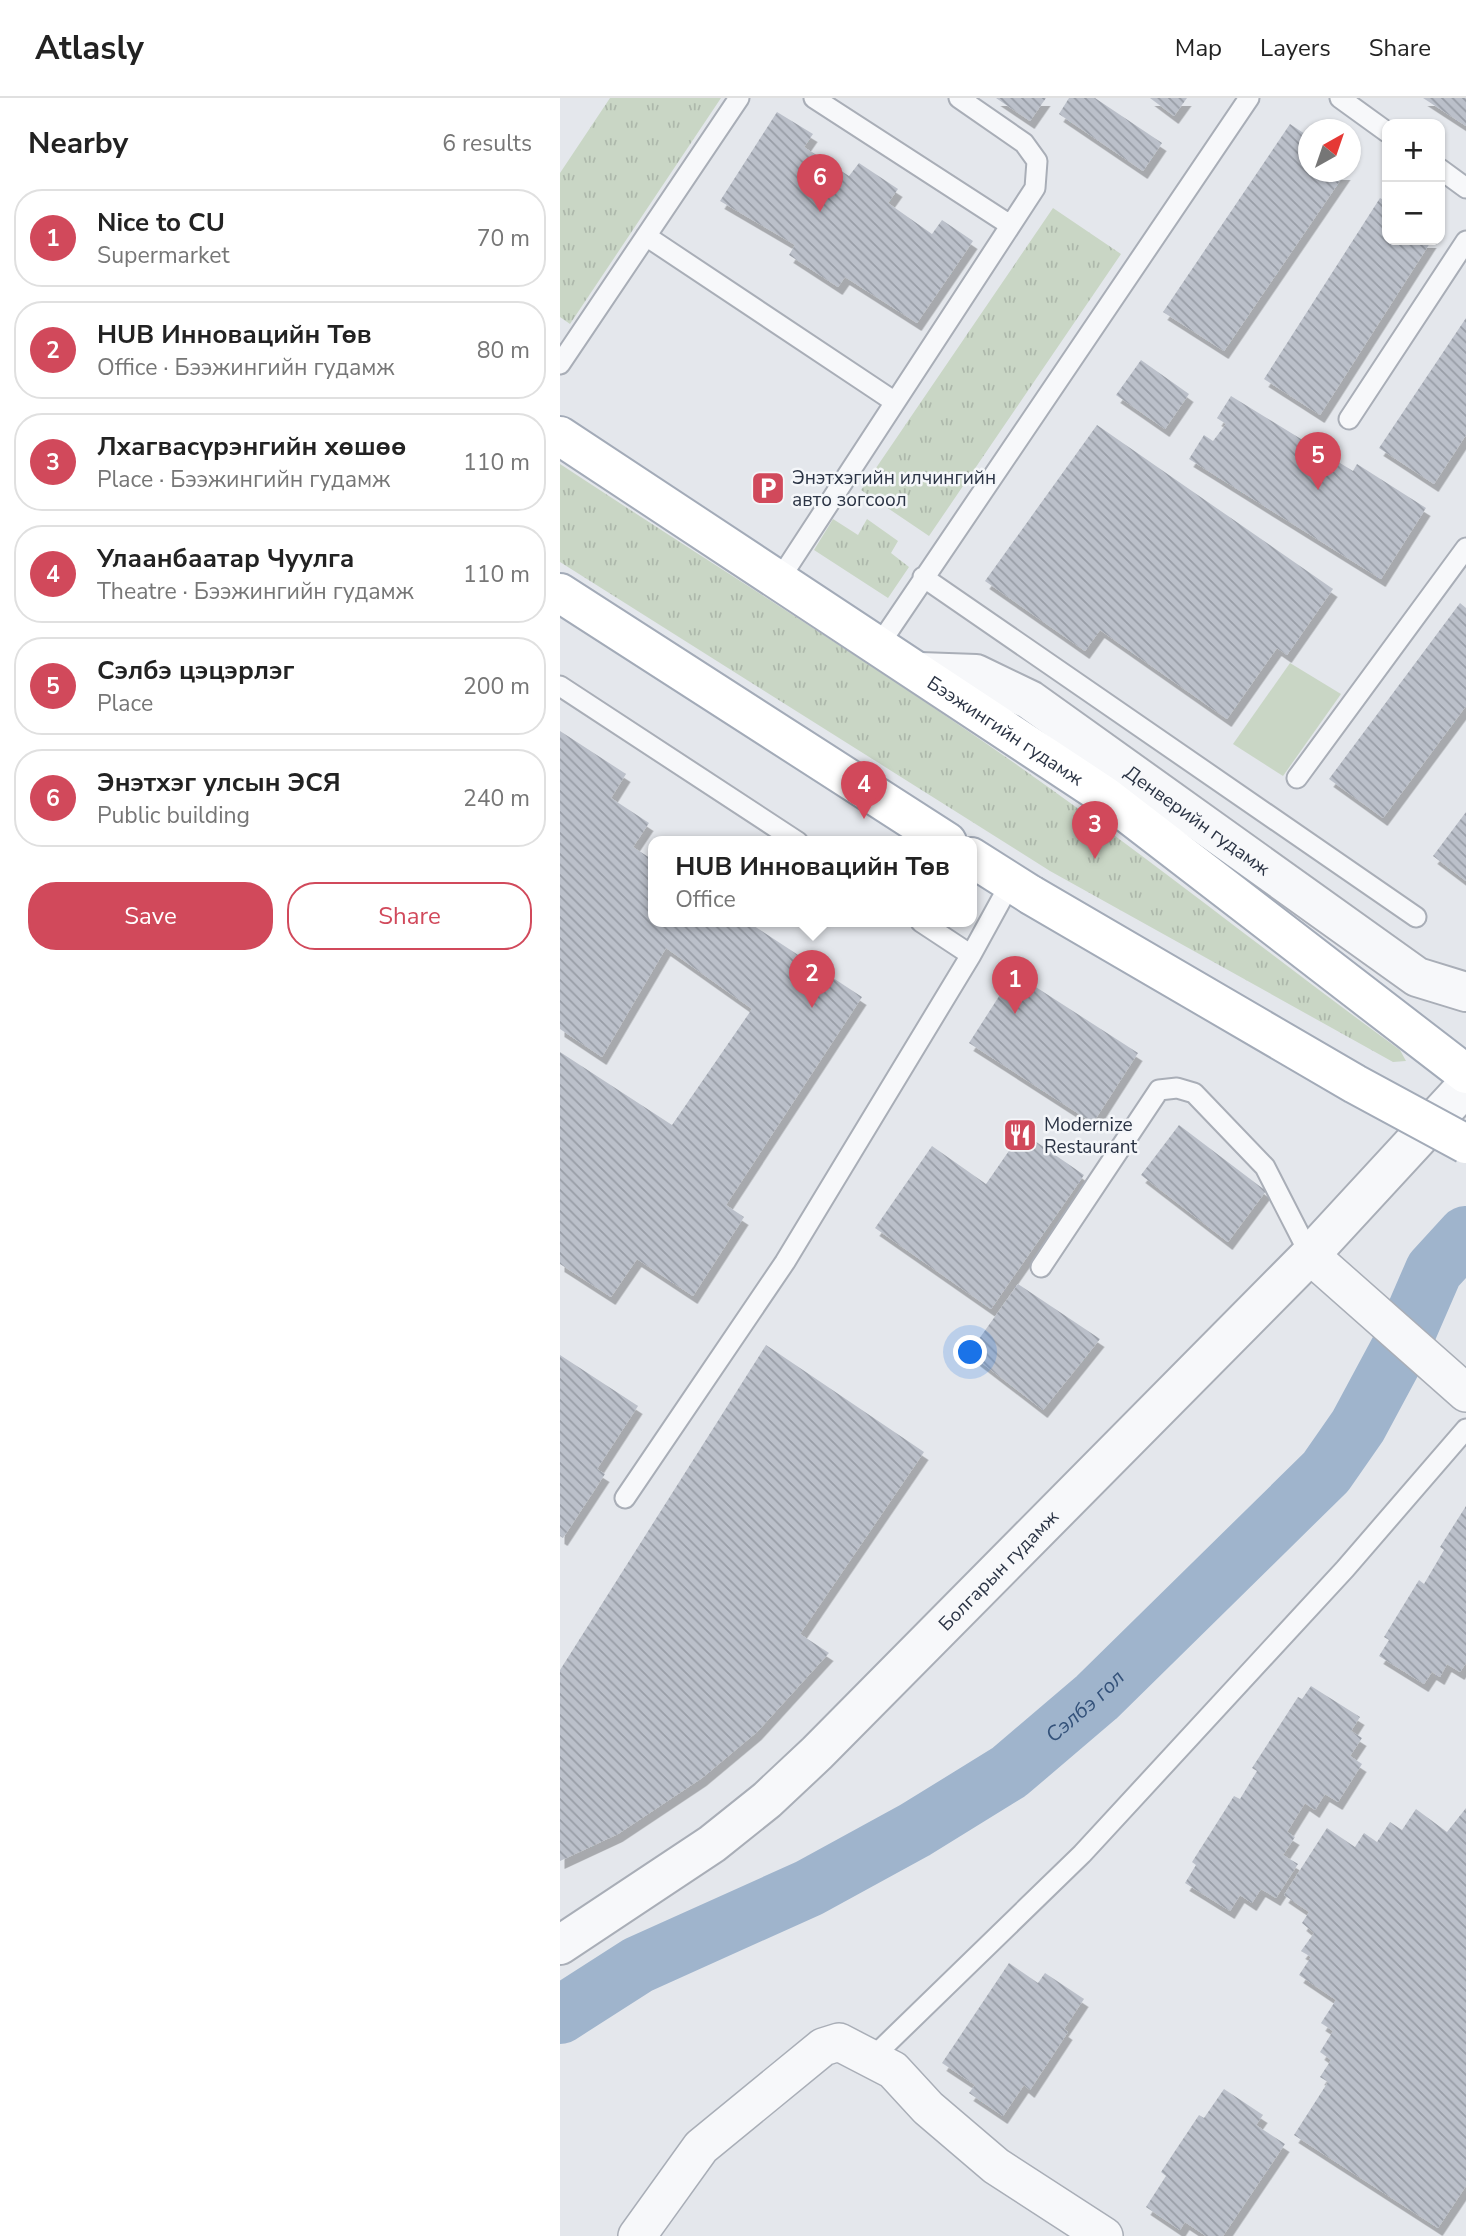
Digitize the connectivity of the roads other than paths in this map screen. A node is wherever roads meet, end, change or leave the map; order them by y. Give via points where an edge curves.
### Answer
1 (739, 98) edge
2 (814, 98) edge
3 (959, 98) edge
4 (1249, 98) edge
5 (1340, 98) edge
6 (1382, 128) edge
7 (1445, 173) edge
8 (1466, 188) edge
9 (1010, 225) junction
10 (646, 236) junction
11 (1466, 241) edge
12 (560, 365) edge
13 (895, 402) junction
14 (1349, 419) dead end
15 (560, 436) edge
16 (1466, 548) edge
17 (923, 577) junction
18 (779, 580) junction
19 (560, 593) edge
20 (879, 645) junction
21 (920, 672) junction
22 (560, 686) edge
23 (1297, 778) dead end
24 (789, 836) edge
25 (938, 836) edge
26 (977, 861) edge
27 (1021, 888) junction
28 (1416, 917) dead end
29 (929, 927) edge
30 (971, 955) junction
31 (1466, 992) edge
32 (1466, 1074) edge
33 (1466, 1086) edge
34 (1466, 1144) edge
35 (1041, 1267) dead end
36 (1323, 1267) junction
37 (1465, 1392) edge
38 (1466, 1429) edge
39 (625, 1498) dead end
40 (560, 1945) edge
41 (872, 2058) junction
42 (637, 2236) edge
43 (1104, 2236) edge

1 - 10 lane
2 - 9 lane
3 - 9 lane via 1024,143 1037,161 1035,188
4 - 17 lane
5 - 6 lane
7 - 8 lane
9 - 13 lane
10 - 12 lane
10 - 13 lane
11 - 14 lane
13 - 18 lane
15 - 18 main road, Бээжингийн гудамж
16 - 23 lane
17 - 20 lane
17 - 28 lane
18 - 20 main road, Бээжингийн гудамж
19 - 25 main road
20 - 21 main road, Бээжингийн гудамж
21 - 31 street, Денверийн гудамж via 976,674 1030,700 1417,977
21 - 32 main road, Бээжингийн гудамж via 1105,796
22 - 24 lane
26 - 27 main road
27 - 30 lane
27 - 34 main road, bridge
29 - 30 lane
30 - 39 lane via 785,1262
33 - 36 street, Болгарын гудамж via 1404,1157
35 - 36 lane via 1160,1090 1177,1087 1194,1093 1265,1167
36 - 37 street
36 - 40 street, Болгарын гудамж via 767,1800 680,1867
38 - 41 lane via 1345,1569 1082,1854
41 - 42 street via 839,2042 823,2047 701,2147
41 - 43 street via 893,2070 928,2108 996,2166

